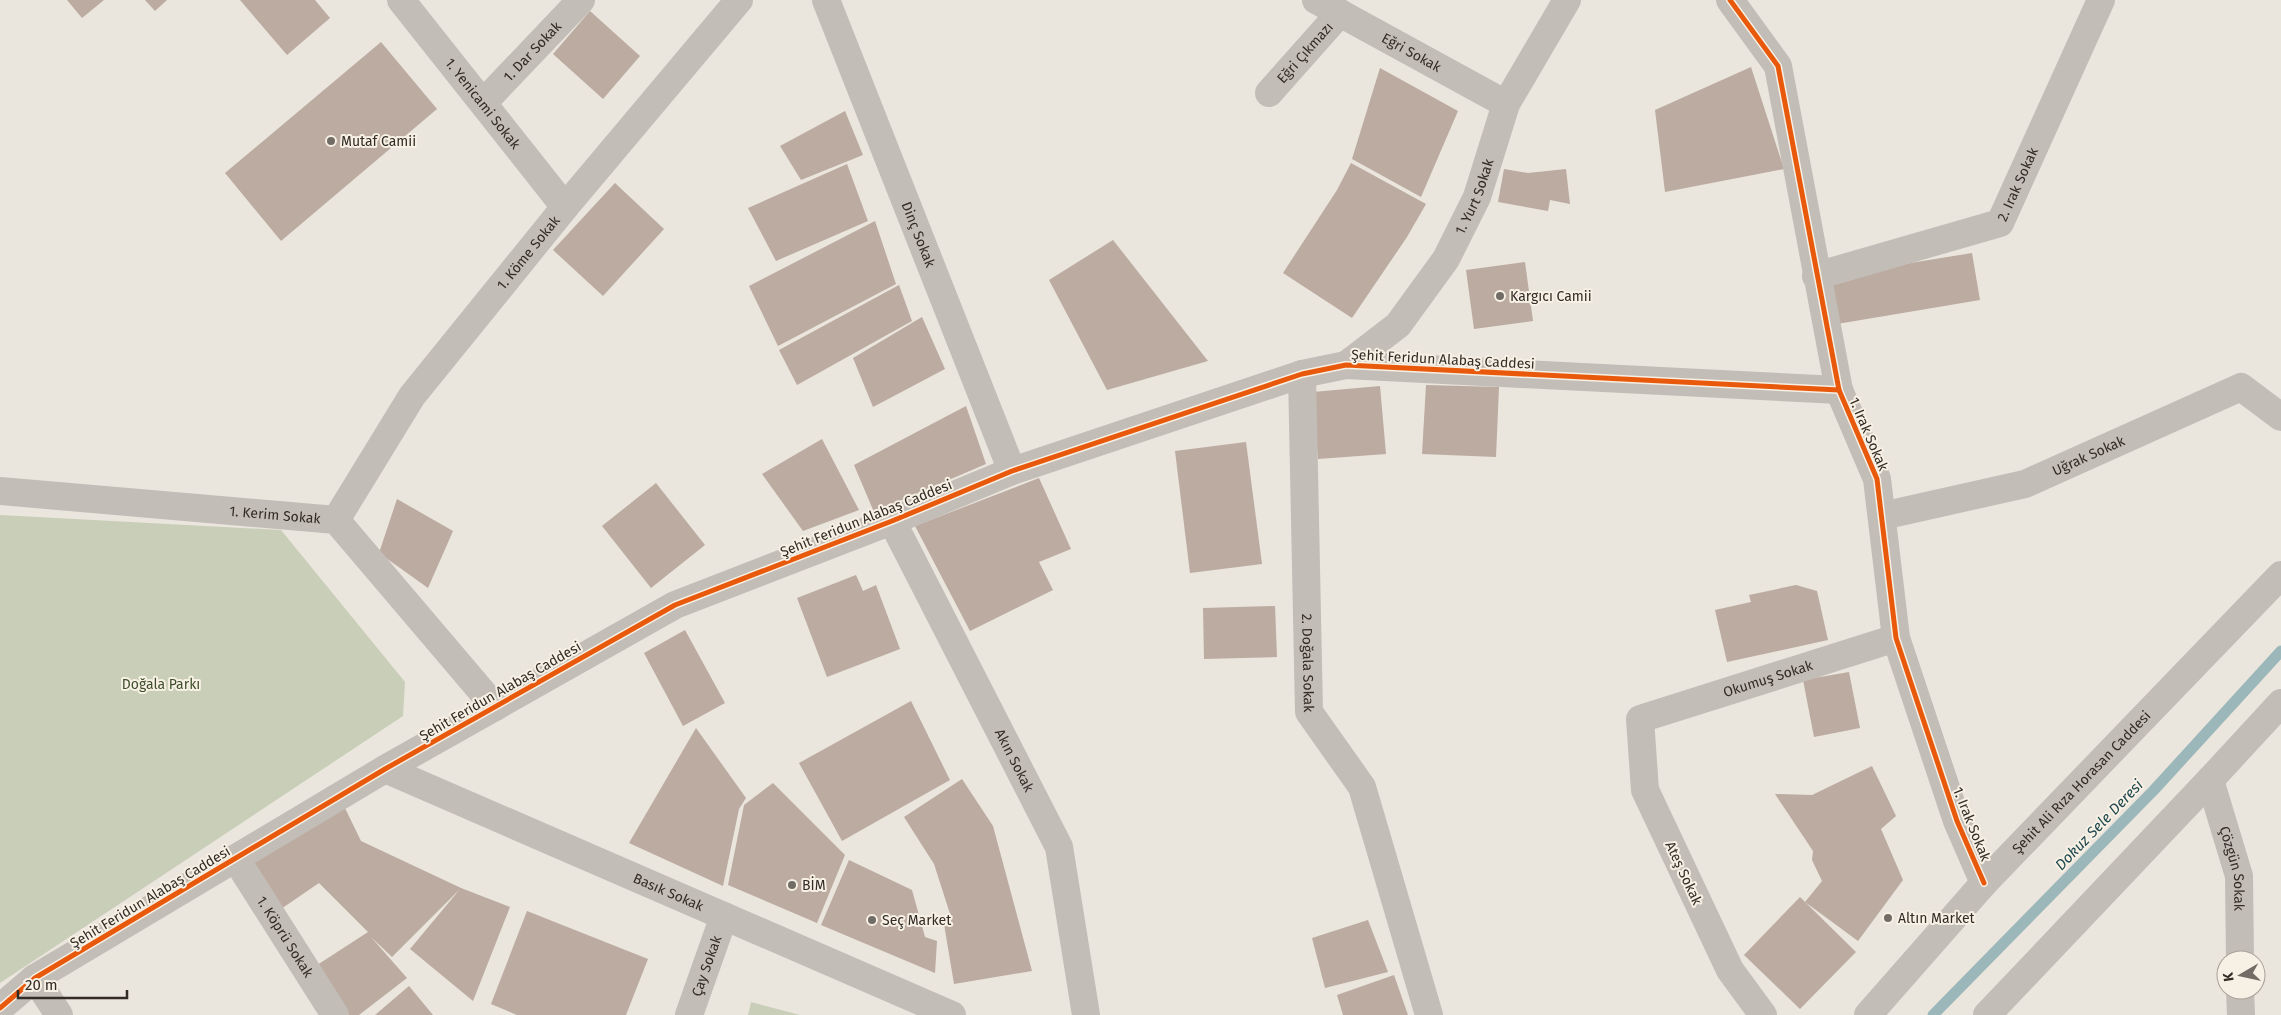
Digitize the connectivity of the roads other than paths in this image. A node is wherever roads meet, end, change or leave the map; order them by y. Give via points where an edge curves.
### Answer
1 (401, 0) edge
2 (581, 0) edge
3 (739, 0) edge
4 (826, 0) edge
5 (1316, 0) edge
6 (1567, 0) edge
7 (1730, 0) edge
8 (2101, 0) edge
9 (1340, 13) junction
10 (1269, 93) dead end
11 (484, 102) junction
12 (1506, 104) junction
13 (565, 207) junction
14 (1816, 276) junction
15 (1346, 366) junction
16 (1302, 374) junction
17 (1839, 390) junction
18 (2281, 417) edge
19 (1012, 471) junction
20 (0, 491) edge
21 (1882, 516) junction
22 (336, 520) junction
23 (892, 521) junction
24 (2281, 575) edge
25 (1896, 638) junction
26 (2281, 703) edge
27 (495, 707) junction
28 (1640, 719) joint
29 (385, 770) junction
30 (2210, 780) junction
31 (236, 859) junction
32 (1984, 882) junction
33 (724, 916) junction
34 (2240, 950) edge
35 (35, 978) junction
36 (2240, 1000) edge
37 (0, 1008) edge
38 (59, 1015) edge
39 (336, 1015) edge
40 (689, 1015) edge
41 (952, 1015) edge
42 (1086, 1015) edge
43 (1429, 1015) edge
44 (1763, 1015) edge
45 (1868, 1015) edge
46 (1987, 1015) edge
47 (2241, 1015) edge

1 - 11 street, 1. Yenicami Sokak
2 - 11 street, 1. Dar Sokak
3 - 13 street, 1. Köme Sokak
4 - 19 street, Dinç Sokak
5 - 9 street, Eğri Sokak
6 - 12 street, 1. Yurt Sokak
7 - 14 street, 1. Irak Sokak via 1778,66
8 - 14 street, 2. Irak Sokak via 2000,223
9 - 10 street, Eğri Çıkmazı
9 - 12 street, Eğri Sokak
11 - 13 street, 1. Yenicami Sokak
12 - 15 street, 1. Yurt Sokak via 1477,197 1446,259 1398,325
13 - 22 street, 1. Köme Sokak via 412,396
14 - 17 street, 1. Irak Sokak
15 - 16 street, Şehit Feridun Alabaş Caddesi
15 - 17 street, Şehit Feridun Alabaş Caddesi
16 - 19 street, Şehit Feridun Alabaş Caddesi
16 - 43 street, 2. Doğala Sokak via 1309,712 1362,787
17 - 21 street, 1. Irak Sokak via 1877,479
18 - 21 street, Uğrak Sokak via 2241,387 2025,484
19 - 23 street, Şehit Feridun Alabaş Caddesi
20 - 22 street, 1. Kerim Sokak
21 - 25 street, 1. Irak Sokak
22 - 27 street, 1. Kerim Sokak
23 - 27 street, Şehit Feridun Alabaş Caddesi via 675,605
23 - 42 street, Akın Sokak via 1059,847
24 - 32 street, Şehit Ali Rıza Horasan Caddesi
25 - 28 street, Okumuş Sokak
25 - 32 street, 1. Irak Sokak via 1957,821
26 - 30 street
27 - 29 street, Şehit Feridun Alabaş Caddesi
28 - 44 street, Ateş Sokak via 1645,790 1730,970
29 - 31 street, Şehit Feridun Alabaş Caddesi
29 - 33 street, Basık Sokak
30 - 34 street, Çözgün Sokak via 2239,876
30 - 46 street
31 - 35 street, Şehit Feridun Alabaş Caddesi
31 - 39 street, 1. Köprü Sokak
32 - 45 street, Şehit Ali Rıza Horasan Caddesi
33 - 40 street, Çay Sokak
33 - 41 street, Basık Sokak
35 - 37 street, Şehit Feridun Alabaş Caddesi
35 - 38 street
36 - 47 street

